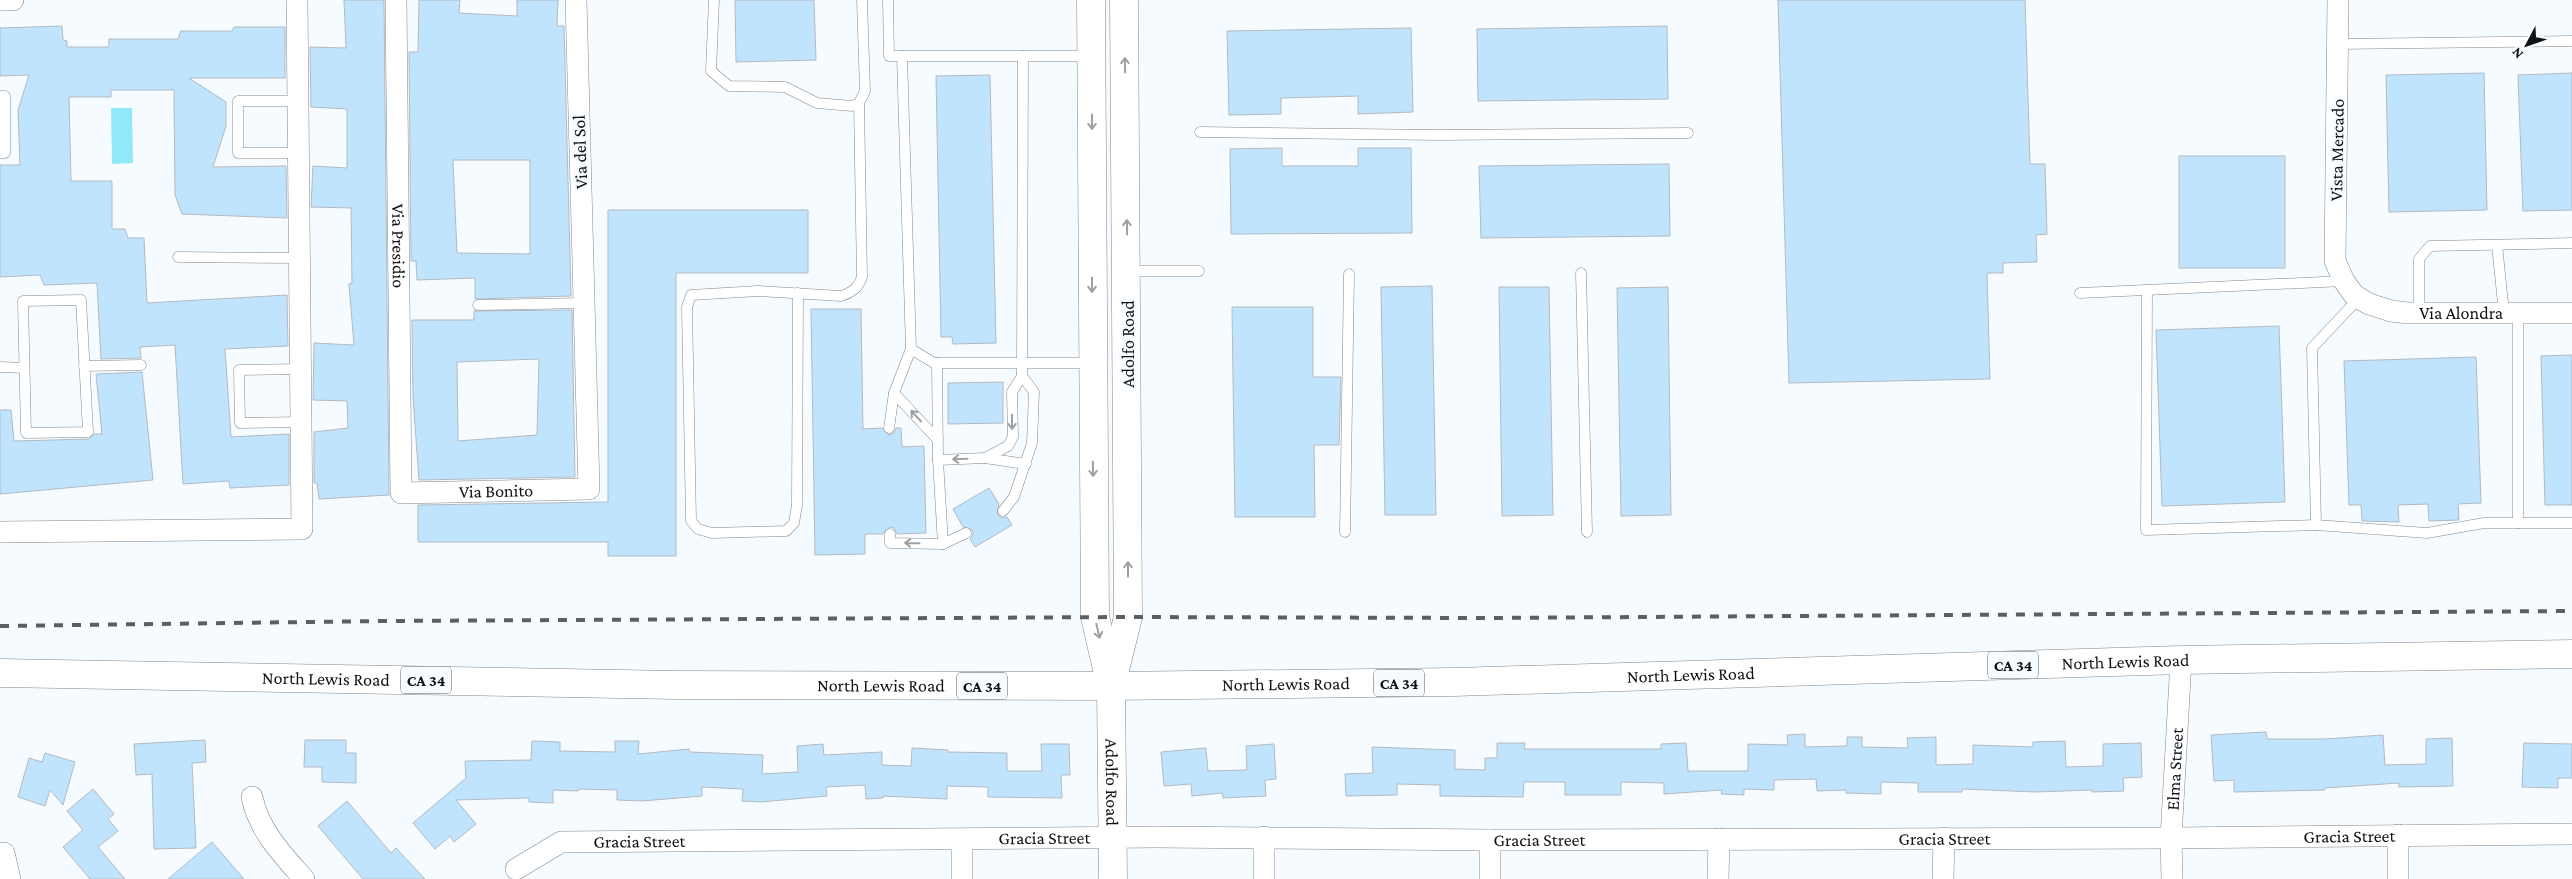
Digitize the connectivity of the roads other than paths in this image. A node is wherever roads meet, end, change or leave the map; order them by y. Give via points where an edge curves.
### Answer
1 (0, 0) edge
2 (13, 0) edge
3 (297, 0) edge
4 (396, 0) edge
5 (576, 0) edge
6 (714, 0) edge
7 (862, 0) edge
8 (888, 0) edge
9 (1091, 0) edge
10 (1124, 0) edge
11 (2338, 0) edge
12 (2572, 41) edge
13 (2338, 44) junction
14 (902, 56) junction
15 (1023, 56) junction
16 (1092, 56) junction
17 (0, 96) edge
18 (299, 101) junction
19 (859, 103) junction
20 (1200, 132) dead end
21 (1688, 133) dead end
22 (0, 153) edge
23 (299, 153) junction
24 (2572, 243) edge
25 (2497, 245) junction
26 (178, 257) dead end
27 (300, 258) junction
28 (1128, 271) junction
29 (1199, 271) dead end
30 (1582, 272) dead end
31 (1349, 274) dead end
32 (2147, 290) junction
33 (2352, 291) junction
34 (798, 293) junction
35 (2080, 293) dead end
36 (584, 304) junction
37 (478, 305) dead end
38 (2419, 313) junction
39 (2511, 313) junction
40 (2572, 313) edge
41 (912, 349) junction
42 (1092, 363) junction
43 (937, 364) junction
44 (1022, 364) junction
45 (141, 365) dead end
46 (84, 366) junction
47 (0, 367) edge
48 (24, 368) junction
49 (301, 369) junction
50 (1022, 376) junction
51 (894, 393) junction
52 (302, 422) junction
53 (889, 428) dead end
54 (938, 440) junction
55 (985, 458) junction
56 (938, 460) junction
57 (1026, 464) junction
58 (589, 489) joint
59 (401, 492) joint
60 (1003, 511) dead end
61 (2518, 523) junction
62 (2572, 523) edge
63 (2316, 525) junction
64 (0, 532) edge
65 (1345, 532) dead end
66 (1586, 532) dead end
67 (966, 533) dead end
68 (890, 534) dead end
69 (944, 544) junction
70 (2572, 654) edge
71 (2181, 660) junction
72 (0, 674) edge
73 (1111, 686) junction
74 (252, 797) dead end
75 (2572, 834) edge
76 (2398, 835) junction
77 (1112, 837) junction
78 (1264, 837) junction
79 (1944, 838) junction
80 (2171, 838) junction
81 (962, 839) junction
82 (1719, 839) junction
83 (1490, 840) junction
84 (4, 854) dead end
85 (516, 868) dead end
86 (10, 879) edge
87 (304, 879) edge
88 (962, 879) edge
89 (1113, 879) edge
90 (1264, 879) edge
91 (1490, 879) edge
92 (1718, 879) edge
93 (1943, 879) edge
94 (2172, 879) edge
95 (2398, 879) edge

1 - 2 street
3 - 18 street
4 - 59 street, Via Presidio
5 - 36 street, Via del Sol
6 - 19 lane via 711,71 729,86 785,87 817,102 852,106
7 - 19 lane via 865,91
8 - 14 lane via 889,56
9 - 16 main road, Adolfo Road
28 -> 10 main road, Adolfo Road
11 - 13 street, Vista Mercado
12 - 13 lane
13 - 33 street, Vista Mercado via 2336,261
14 - 15 lane
14 - 41 lane
15 - 16 lane
15 - 44 lane
16 -> 42 main road, Adolfo Road
17 - 22 lane via 5,96 5,153
18 - 23 street
18 - 23 lane via 238,101 238,153
19 - 34 lane via 862,277 851,293 841,296
20 - 21 lane via 1439,135
23 - 27 street
24 - 25 lane
25 - 38 lane via 2430,246 2419,259
25 - 39 lane
26 - 27 lane
27 - 49 street
28 - 29 lane
73 -> 28 main road, Adolfo Road via 1128,617
30 - 66 lane
31 - 65 lane
32 - 33 lane
32 - 35 lane
32 - 63 lane via 2146,530
33 - 38 street, Via Alondra via 2369,304 2391,311
33 - 63 lane via 2312,348
34 - 34 lane via 758,291 691,295 687,307 691,521 698,529 712,533 786,530 794,523 797,505
36 - 37 lane
36 - 58 street, Via del Sol
38 - 39 street, Via Alondra
39 - 40 street, Via Alondra
39 - 61 lane
41 - 43 lane
41 - 51 lane
42 - 44 lane
42 -> 73 main road, Adolfo Road via 1095,617
43 - 44 lane
43 - 54 lane
44 - 50 lane
45 - 46 lane
46 - 48 lane via 81,300 23,301
46 - 48 lane via 88,432 26,433
47 - 48 lane
49 - 52 street
49 - 52 lane via 239,370 240,423
50 -> 55 lane via 1012,392 1013,437 1008,446
50 - 57 lane via 1034,392 1032,443
51 - 53 lane
54 -> 51 lane
52 - 64 street via 302,529
54 - 56 lane
55 -> 56 lane
55 - 57 lane
56 - 69 lane
57 - 60 lane via 1014,497
58 - 59 street, Via Bonito
61 - 62 lane
61 - 63 lane via 2484,523 2428,533
67 - 69 lane
69 -> 68 lane via 890,543
70 - 71 main road, North Lewis Road / CA 34
71 - 73 main road, North Lewis Road / CA 34 via 1454,682
71 - 80 street, Elma Street
72 - 73 main road, North Lewis Road / CA 34 via 686,685
73 - 77 main road, Adolfo Road
74 - 87 street via 254,810 267,834
75 - 76 street, Gracia Street
76 - 80 street, Gracia Street
76 - 95 street
77 - 78 street, Gracia Street
77 - 81 street, Gracia Street
77 - 89 main road, Adolfo Road
78 - 83 street, Gracia Street
78 - 90 street
79 - 80 street, Gracia Street
79 - 82 street, Gracia Street
79 - 93 street
80 - 94 street, Elma Street
81 - 85 street, Gracia Street via 561,842
81 - 88 street
82 - 83 street, Gracia Street
82 - 92 street
83 - 91 street
84 - 86 street

